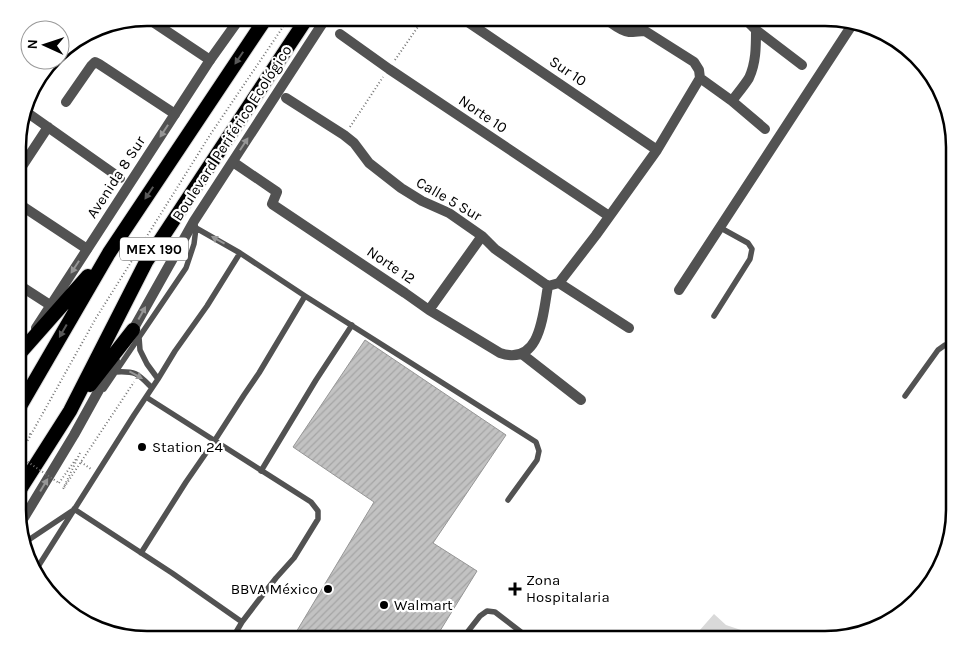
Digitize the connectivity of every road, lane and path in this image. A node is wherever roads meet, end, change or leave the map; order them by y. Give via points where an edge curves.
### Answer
1 (616, 26) edge
2 (752, 26) edge
3 (160, 27) edge
4 (234, 27) edge
5 (260, 27) edge
6 (301, 27) edge
7 (320, 27) edge
8 (475, 27) edge
9 (849, 29) edge
10 (756, 30) junction
11 (340, 34) dead end
12 (210, 60) junction
13 (802, 65) dead end
14 (700, 78) junction
15 (286, 98) dead end
16 (732, 101) junction
17 (66, 102) dead end
18 (175, 114) junction
19 (31, 115) edge
20 (48, 127) junction
21 (764, 129) dead end
22 (657, 150) junction
23 (26, 160) edge
24 (232, 162) junction
25 (120, 178) dead end
26 (26, 209) edge
27 (609, 216) junction
28 (195, 225) junction
29 (719, 227) junction
30 (482, 236) junction
31 (87, 249) junction
32 (240, 252) junction
33 (109, 253) junction
34 (559, 283) junction
35 (548, 286) junction
36 (26, 290) edge
37 (679, 290) dead end
38 (305, 296) junction
39 (50, 305) junction
40 (429, 310) junction
41 (714, 316) dead end
42 (352, 325) junction
43 (628, 328) dead end
44 (136, 333) junction
45 (26, 343) edge
46 (945, 345) edge
47 (26, 346) edge
48 (522, 354) junction
49 (116, 372) junction
50 (139, 375) junction
51 (158, 379) junction
52 (152, 388) junction
53 (26, 396) edge
54 (905, 396) dead end
55 (146, 397) junction
56 (581, 400) dead end
57 (70, 411) junction
58 (26, 434) edge
59 (31, 434) dead end
60 (74, 435) junction
61 (215, 440) junction
62 (26, 461) edge
63 (81, 462) junction
64 (262, 471) junction
65 (98, 473) junction
66 (26, 480) edge
67 (508, 500) dead end
68 (74, 509) junction
69 (26, 514) edge
70 (30, 539) edge
71 (141, 553) junction
72 (39, 565) edge
73 (242, 622) junction
74 (519, 630) edge
75 (237, 631) edge
76 (469, 631) edge

1 - 14 street via 630,32 646,31 694,62
2 - 10 street
3 - 12 street
4 - 12 street, Avenida 8 Sur
5 -> 33 highway, MEX 190
6 - 57 highway, Boulevard Periférico Ecológico / MEX 190 via 146,262
24 -> 7 street, Boulevard Periférico Ecológico
8 - 22 street, Sur 10
9 - 29 street
10 - 13 street
10 - 16 street via 753,68
11 - 27 street, Norte 10
12 - 18 street, Avenida 8 Sur
14 - 16 street
14 - 22 street
15 - 30 street, Calle 5 Sur via 344,135 369,163 401,188 450,213
16 - 21 street
17 - 18 street via 95,62
18 -> 31 street, Avenida 8 Sur
19 - 20 street
20 - 23 street
20 - 25 street
22 - 27 street
24 - 28 street, Boulevard Periférico Ecológico
24 - 40 street, Norte 12 via 277,192 272,204
26 - 31 street
27 - 34 street
32 -> 28 lane
44 -> 28 street, Boulevard Periférico Ecológico
28 - 44 lane via 194,244 186,268
29 - 37 street
29 - 41 lane via 748,243 752,250 750,259
30 - 35 street, Calle 5 Sur via 494,249
30 - 40 street
31 -> 39 street, Avenida 8 Sur
32 - 38 lane
32 - 51 lane
33 - 47 highway
33 -> 53 highway, MEX 190
34 - 35 street
34 - 43 street
35 - 48 street via 537,338
36 - 39 street
38 - 42 lane
38 - 61 lane
39 - 45 street, Avenida 8 Sur
40 - 48 street, Norte 12 via 500,353
42 - 64 lane
42 - 67 lane via 536,442 537,460
44 - 49 lane
44 - 51 lane via 140,350
44 - 57 highway
44 - 60 street, Boulevard Periférico Ecológico
46 - 54 lane
48 - 56 street
49 -> 50 lane via 130,371
49 - 60 lane
50 - 52 lane
50 - 63 path
51 - 52 lane
52 - 55 lane
55 - 61 lane
55 - 65 lane
57 - 66 highway, Boulevard Periférico Ecológico / MEX 190
58 - 59 path
69 -> 60 street, Boulevard Periférico Ecológico
61 - 64 lane
61 - 71 lane
62 - 63 path, bridge via 59,483 80,453 63,489
63 - 65 path
64 - 73 lane via 311,502 318,510 318,519 294,558
65 - 68 lane
68 - 70 lane
68 - 71 lane
68 - 72 lane
71 - 73 lane
73 - 75 lane
74 - 76 lane via 495,612 487,611

